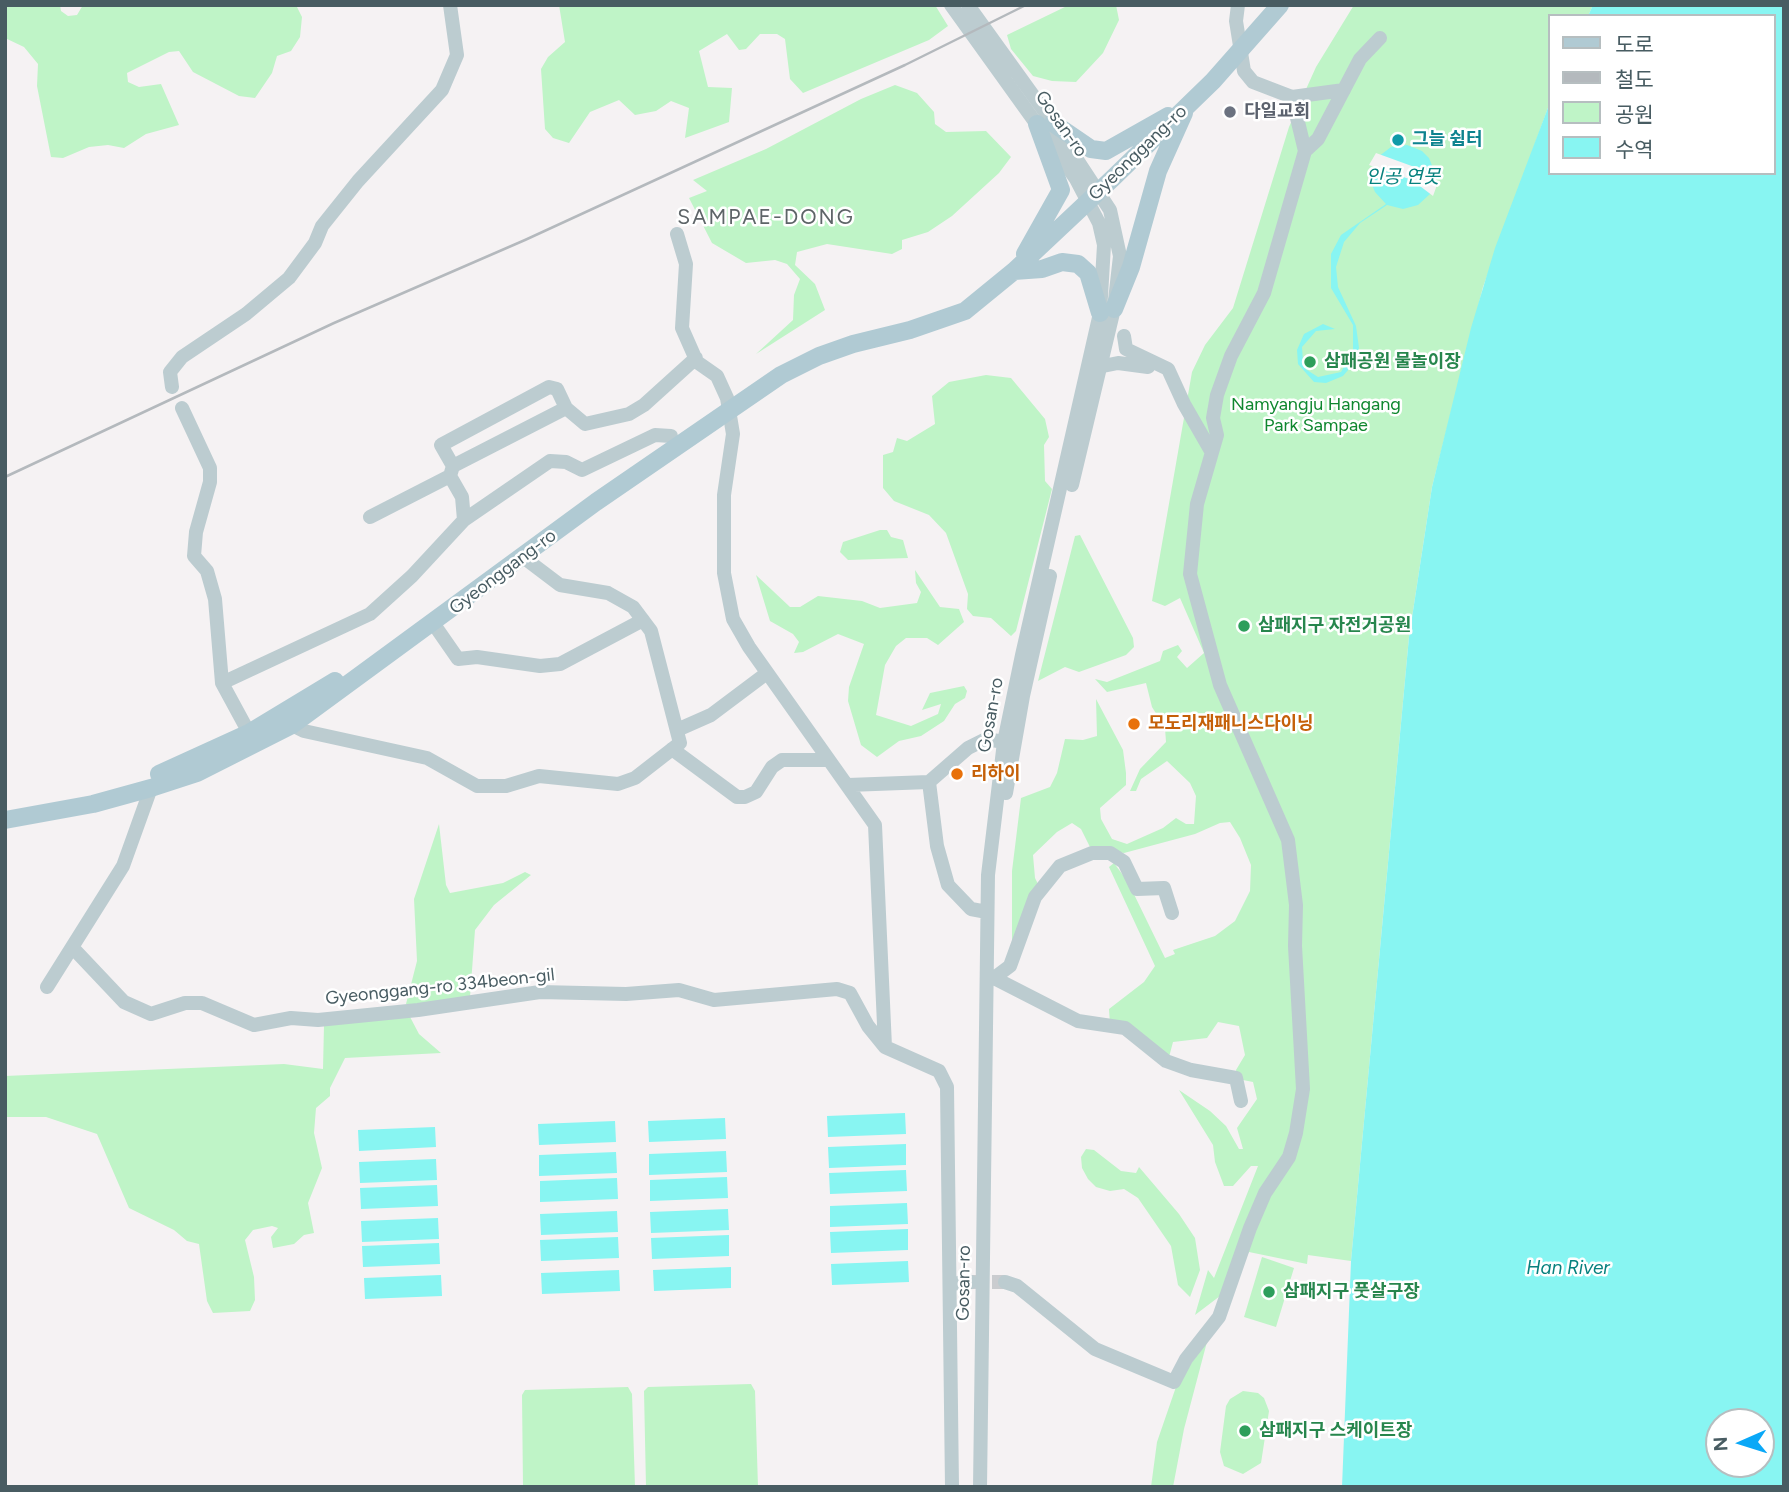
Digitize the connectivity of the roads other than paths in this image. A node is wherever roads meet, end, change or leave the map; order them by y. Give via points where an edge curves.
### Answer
1 (450, 5) edge
2 (951, 5) edge
3 (968, 5) edge
4 (1238, 5) edge
5 (1280, 5) edge
6 (1380, 38) dead end
7 (1240, 50) junction
8 (1344, 90) junction
9 (1292, 97) junction
10 (1186, 106) junction
11 (1045, 123) junction
12 (1306, 151) junction
13 (1094, 196) junction
14 (677, 234) dead end
15 (1014, 271) junction
16 (1107, 311) junction
17 (1124, 335) dead end
18 (695, 358) junction
19 (1103, 366) junction
20 (172, 387) dead end
21 (728, 404) junction
22 (1184, 404) junction
23 (182, 408) dead end
24 (566, 408) junction
25 (671, 436) junction
26 (1211, 451) junction
27 (452, 471) junction
28 (370, 517) dead end
29 (464, 520) junction
30 (523, 557) junction
31 (643, 620) junction
32 (433, 623) junction
33 (767, 673) junction
34 (222, 683) junction
35 (292, 725) junction
36 (677, 730) junction
37 (252, 739) junction
38 (1004, 742) junction
39 (673, 749) junction
40 (829, 760) junction
41 (929, 782) junction
42 (848, 785) junction
43 (151, 788) junction
44 (5, 810) edge
45 (5, 820) edge
46 (987, 912) junction
47 (1172, 913) dead end
48 (72, 947) junction
49 (994, 978) junction
50 (47, 987) dead end
51 (886, 1046) junction
52 (1241, 1101) dead end
53 (971, 1282) tunnel mouth
54 (1005, 1282) tunnel mouth
55 (950, 1284) junction
56 (952, 1487) edge
57 (980, 1487) edge
58 (989, 1487) edge

1 - 20 street via 457,55 442,90 321,226 315,243 289,278 182,357 170,372
2 - 11 street, Gosan-ro
3 - 11 street, Gosan-ro
4 - 7 street
5 - 7 main road, Gyeonggang-ro
6 - 8 street via 1360,59
7 - 9 street via 1244,71 1253,82
7 - 10 main road, Gyeonggang-ro
8 - 9 street
8 - 12 street via 1318,139
9 - 12 street
10 - 11 main road via 1106,151 1091,149
10 - 13 main road, Gyeonggang-ro
10 - 16 main road via 1158,171 1131,267
11 - 13 street, Gosan-ro
11 - 15 main road via 1061,190
12 - 26 street via 1264,293 1231,356 1217,395 1213,418 1217,435
13 - 15 main road, Gyeonggang-ro
13 - 16 street, Gosan-ro via 1104,245
14 - 18 street via 686,264 682,328
15 - 16 main road via 1062,262 1079,264
15 - 21 main road, Gyeonggang-ro via 987,293 799,353
16 - 19 street, Gosan-ro
16 - 38 street, Gosan-ro
17 - 22 street via 1126,349 1168,369
18 - 21 street via 717,376
18 - 24 street via 629,414 584,424
19 - 22 street via 1118,363 1155,369 1165,375
19 - 49 street, Gosan-ro via 1021,709 1002,816
21 - 25 main road, Gyeonggang-ro
21 - 30 main road, Gyeonggang-ro
21 - 33 street via 733,434 724,495 724,573 733,619
22 - 26 street
23 - 34 street via 210,468 194,556 206,571 215,599
24 - 27 street
24 - 27 street via 557,389 549,387 441,445
25 - 29 street via 655,435 582,470 550,461
25 - 37 main road, Gyeonggang-ro
26 - 54 street via 1197,504 1190,574 1220,685 1288,840 1296,905 1303,1069 1296,1133 1289,1157 1250,1228 1219,1317 1174,1382 1095,1349 1017,1286
27 - 28 street
27 - 29 street via 462,497
29 - 34 street via 370,614
30 - 31 street via 559,585 608,593 633,607
30 - 32 main road, Gyeonggang-ro
31 - 32 street via 560,664 540,666 478,657 458,659
31 - 36 street via 652,631
32 - 35 main road, Gyeonggang-ro
33 - 36 street via 711,715
33 - 40 street
34 - 37 street
35 - 37 main road, Gyeonggang-ro
35 - 39 street via 427,758 478,786 506,786 538,776 618,784 635,778
36 - 39 street via 680,743
37 - 43 main road, Gyeonggang-ro via 197,773
37 - 44 main road, Gyeonggang-ro via 155,776
38 - 41 street via 986,739 968,748
38 - 46 street, Gosan-ro
39 - 40 street via 737,797 756,792 782,760
40 - 42 street
41 - 42 street
41 - 46 street via 937,846 948,885 971,909
42 - 51 street via 875,825
43 - 45 main road, Gyeonggang-ro
43 - 48 street via 123,866
46 - 57 street, Gosan-ro
47 - 49 street via 1164,888 1136,889 1124,862 1110,853 1092,853 1060,866 1044,886 1028,910 1010,966
48 - 50 street
48 - 51 street, Gyeonggang-ro 334beon-gil via 124,1002 151,1014 185,1003 202,1003 254,1025 292,1018 318,1020 418,1010 540,992 626,995 679,990 714,1000 837,989 850,993 868,1026
49 - 52 street via 1077,1021 1125,1028 1166,1061 1236,1078
49 - 58 street, Gosan-ro
51 - 55 street via 939,1071 947,1087
53 - 55 street
55 - 56 street

